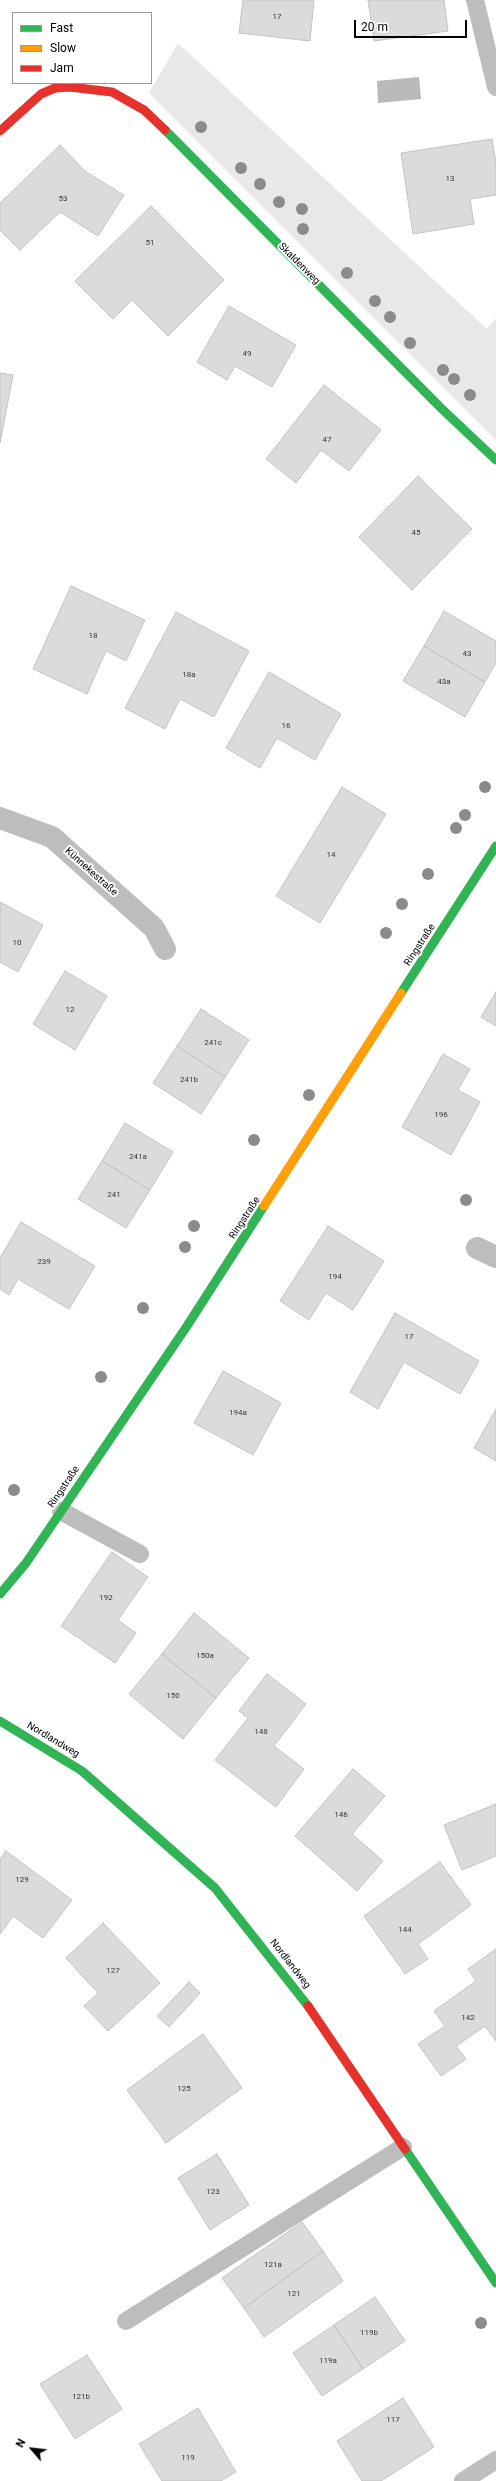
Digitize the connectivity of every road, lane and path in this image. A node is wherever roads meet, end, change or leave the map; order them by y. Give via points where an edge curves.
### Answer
1 (475, 0) edge
2 (496, 88) edge
3 (0, 131) edge
4 (496, 460) edge
5 (0, 818) edge
6 (496, 846) edge
7 (165, 949) dead end
8 (61, 1510) junction
9 (140, 1554) dead end
10 (0, 1594) edge
11 (0, 1721) edge
12 (403, 2147) junction
13 (496, 2282) edge
14 (126, 2321) dead end
15 (496, 2460) edge
16 (463, 2481) edge

1 - 2 lane
3 - 4 street, Skaldenweg via 41,94 55,88 70,87 112,92 144,110
5 - 7 street, Künnekestraße via 52,838 154,928
6 - 8 street, Ringstraße via 192,1320
8 - 9 lane
8 - 10 street, Ringstraße via 26,1563
11 - 12 street, Nordlandweg via 82,1771 216,1888 297,1990
12 - 13 street, Nordlandweg
12 - 14 lane
15 - 16 lane

